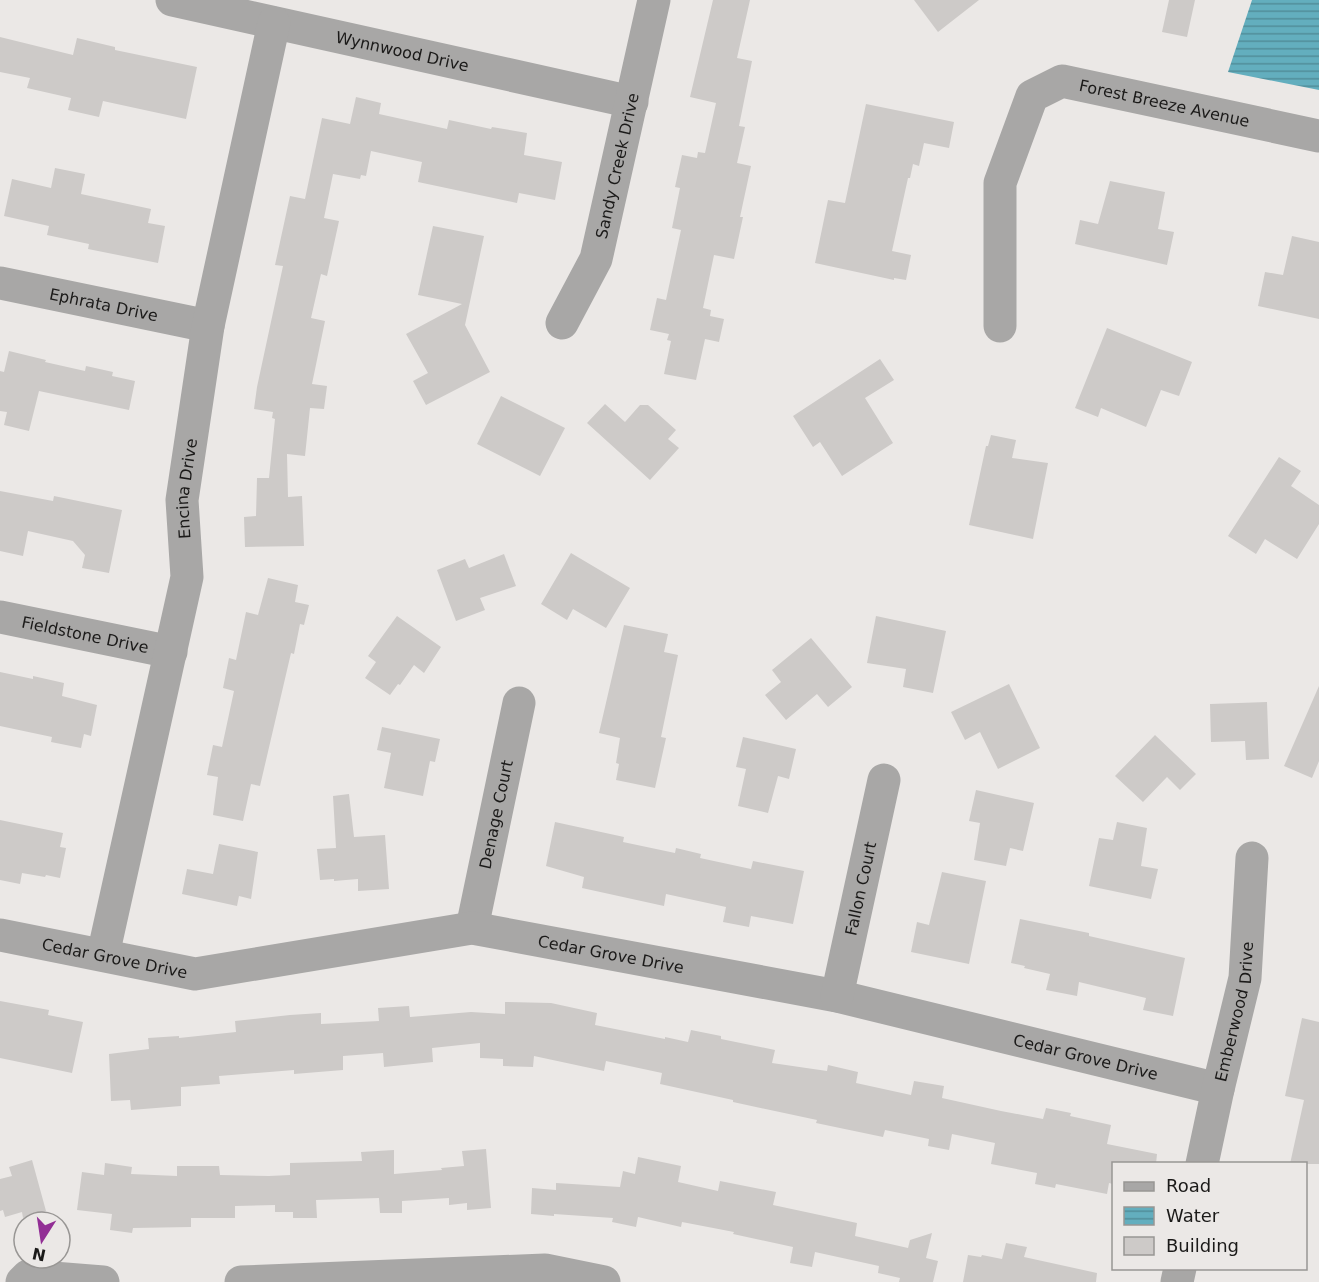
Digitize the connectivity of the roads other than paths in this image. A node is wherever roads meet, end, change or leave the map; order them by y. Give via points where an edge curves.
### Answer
1 (172, 0) edge
2 (654, 0) edge
3 (274, 23) junction
4 (632, 102) junction
5 (1319, 136) edge
6 (0, 283) edge
7 (562, 323) dead end
8 (207, 326) junction
9 (1000, 326) dead end
10 (0, 617) edge
11 (171, 652) junction
12 (519, 703) dead end
13 (884, 780) dead end
14 (1251, 858) dead end
15 (472, 928) junction
16 (0, 934) edge
17 (104, 955) junction
18 (837, 996) junction
19 (1218, 1089) junction
20 (1202, 1162) edge
21 (22, 1282) edge
22 (103, 1282) edge
23 (241, 1282) edge
24 (604, 1282) edge

1 - 3 street, Wynnwood Drive
2 - 4 street, Sandy Creek Drive
3 - 4 street, Wynnwood Drive
3 - 8 street, Encina Drive
4 - 7 street, Sandy Creek Drive via 596,259
5 - 9 street, Forest Breeze Avenue via 1062,81 1032,96 1000,183
6 - 8 street, Ephrata Drive
8 - 11 street, Encina Drive via 183,500 187,577
10 - 11 street, Fieldstone Drive
11 - 17 street, Encina Drive
12 - 15 street, Denage Court
13 - 18 street, Fallon Court
14 - 19 street, Emberwood Drive via 1245,978
15 - 17 street, Cedar Grove Drive via 195,974
15 - 18 street, Cedar Grove Drive
16 - 17 street, Cedar Grove Drive
18 - 19 street, Cedar Grove Drive
19 - 20 street, Emberwood Drive
21 - 22 street via 28,1276
23 - 24 street via 544,1270

